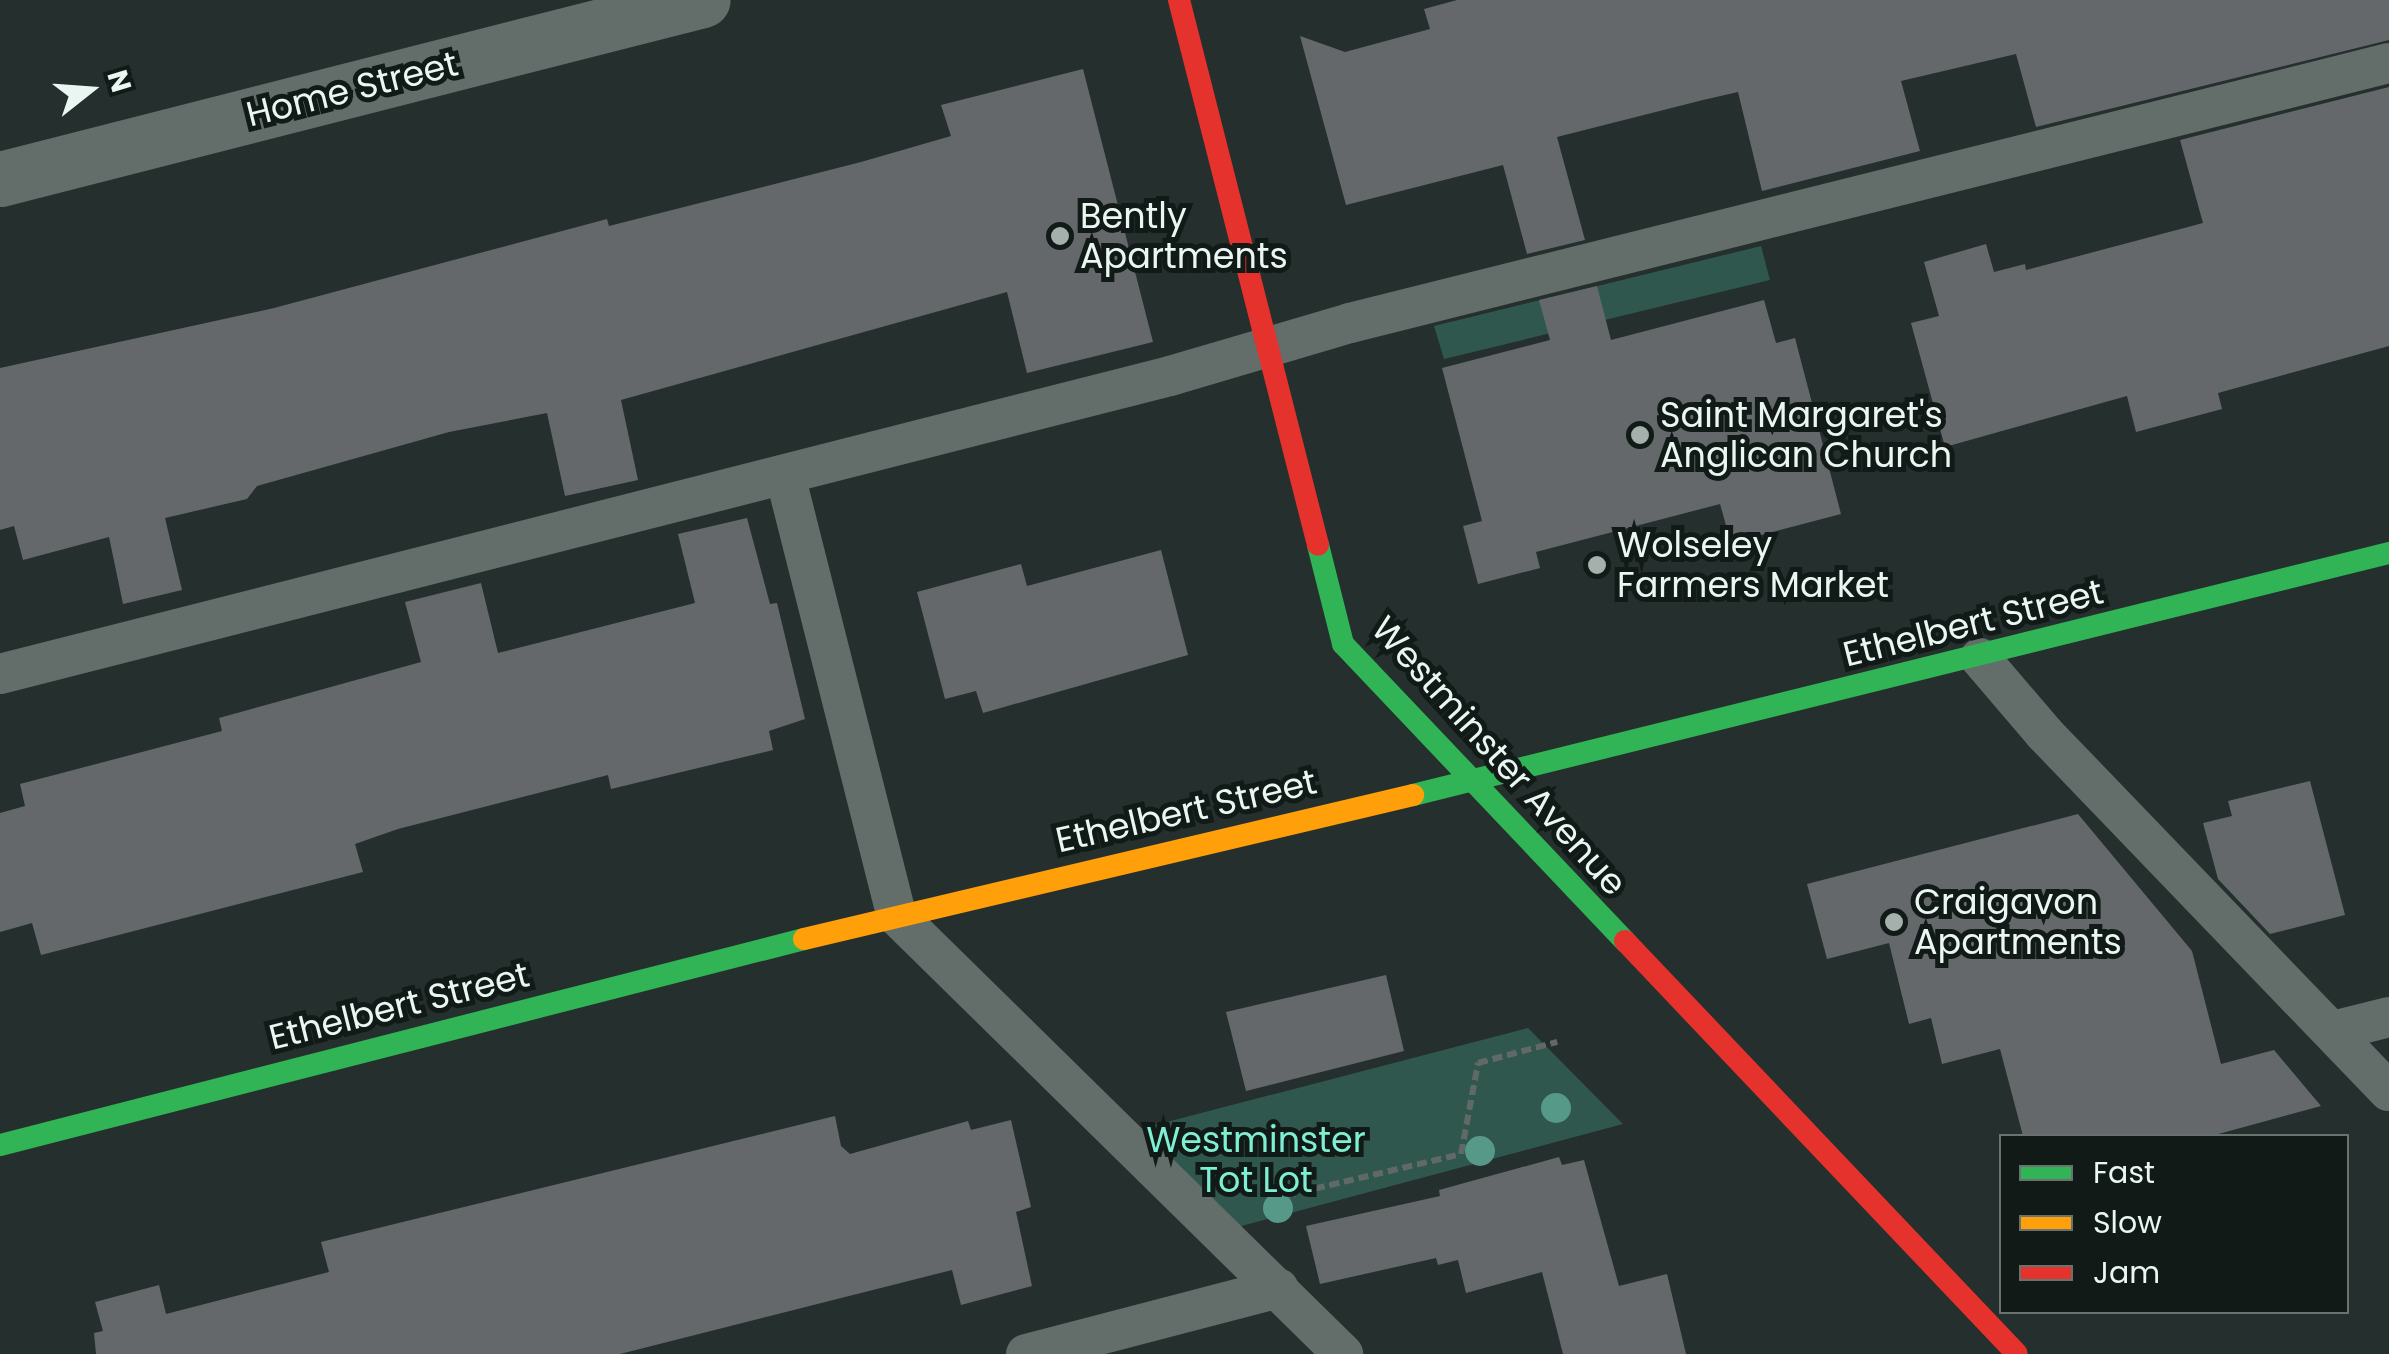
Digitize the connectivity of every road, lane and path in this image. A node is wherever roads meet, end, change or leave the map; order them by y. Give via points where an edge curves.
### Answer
1 (704, 0) edge
2 (1179, 0) edge
3 (2389, 63) edge
4 (0, 179) edge
5 (1268, 347) junction
6 (785, 475) junction
7 (2389, 553) edge
8 (1980, 658) junction
9 (0, 674) edge
10 (1471, 782) junction
11 (896, 915) junction
12 (2389, 1017) edge
13 (2333, 1031) junction
14 (1557, 1042) dead end
15 (2389, 1091) edge
16 (0, 1144) edge
17 (1210, 1222) junction
18 (1279, 1288) junction
19 (1026, 1354) edge
20 (1343, 1354) edge
21 (2017, 1354) edge

1 - 4 street, Home Street
2 - 5 street, Westminster Avenue
3 - 5 lane
5 - 6 lane
5 - 10 street, Westminster Avenue via 1343,644
6 - 9 lane
6 - 11 lane
7 - 8 street, Ethelbert Street
8 - 10 street, Ethelbert Street
8 - 13 lane via 2044,734
10 - 11 street, Ethelbert Street
10 - 21 street, Westminster Avenue
11 - 16 street, Ethelbert Street
11 - 17 lane
12 - 13 lane
13 - 15 lane
14 - 17 path via 1478,1063 1461,1154 1343,1187 1322,1184 1229,1212 1224,1206
17 - 18 lane
18 - 19 lane
18 - 20 lane

